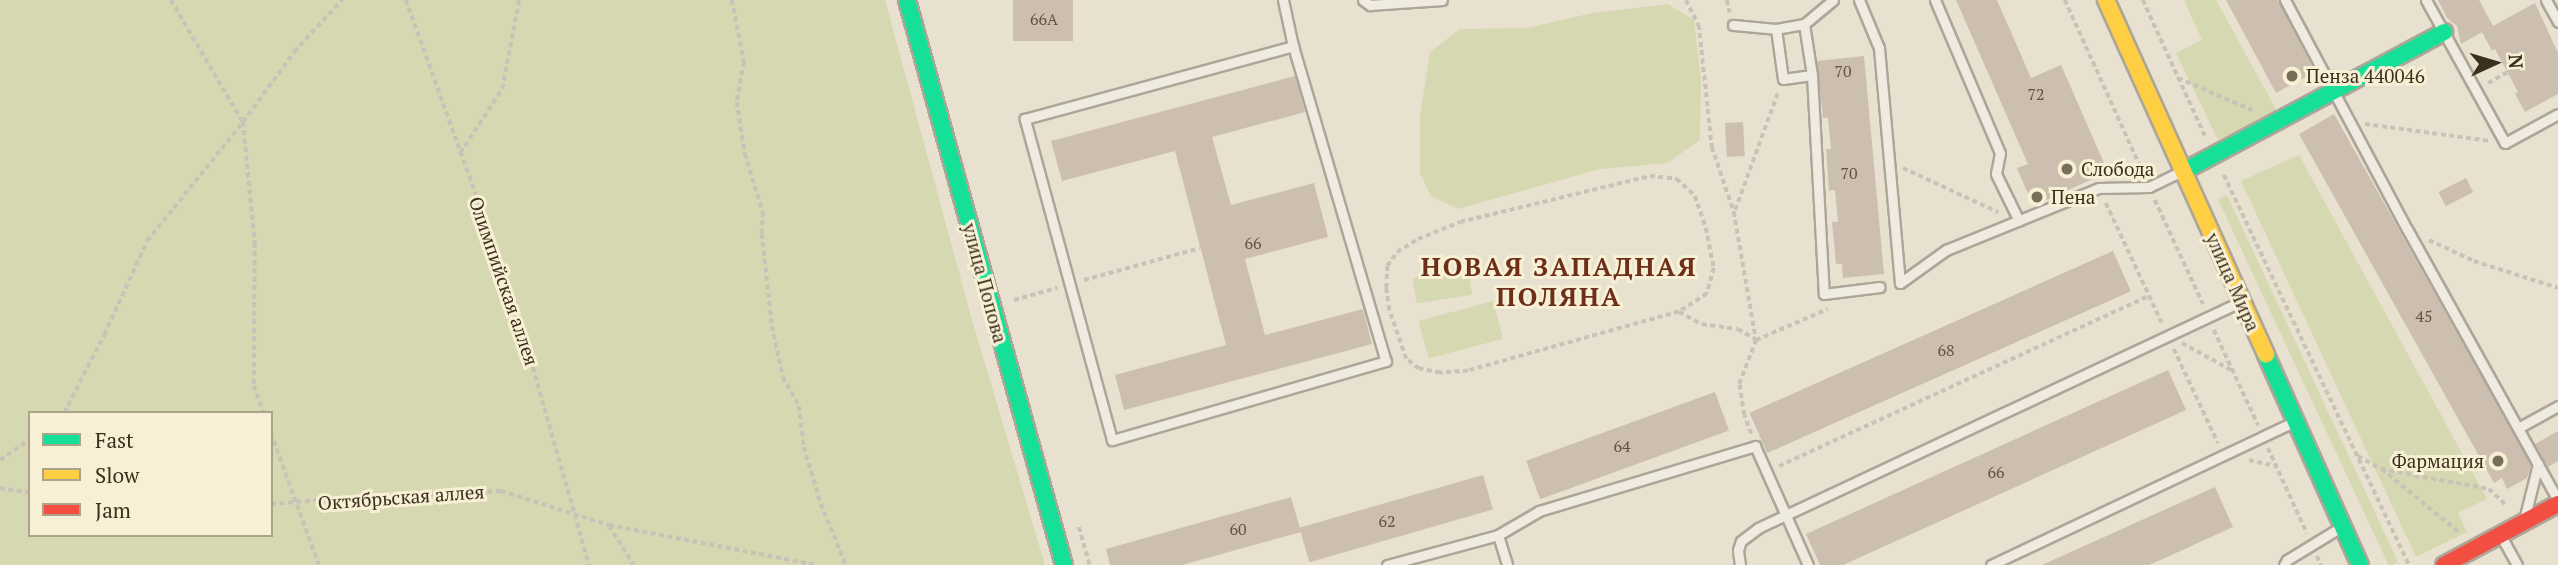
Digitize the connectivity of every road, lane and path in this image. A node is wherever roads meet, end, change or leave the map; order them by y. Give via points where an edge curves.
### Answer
1 (171, 0) edge
2 (342, 0) edge
3 (406, 0) edge
4 (519, 0) edge
5 (732, 0) edge
6 (907, 0) edge
7 (1283, 0) edge
8 (1363, 0) edge
9 (1442, 0) edge
10 (1686, 0) edge
11 (1833, 0) edge
12 (1859, 0) edge
13 (1935, 0) edge
14 (2064, 0) edge
15 (2106, 0) edge
16 (2143, 0) edge
17 (2285, 0) edge
18 (2427, 0) edge
19 (2546, 0) edge
20 (2558, 22) edge
21 (1804, 24) junction
22 (1733, 25) dead end
23 (1776, 29) junction
24 (2444, 32) junction
25 (1293, 46) junction
26 (2508, 72) dead end
27 (1812, 75) junction
28 (1783, 79) junction
29 (2178, 79) junction
30 (2334, 90) junction
31 (2476, 90) junction
32 (2558, 114) edge
33 (2276, 121) junction
34 (243, 122) junction
35 (2352, 122) junction
36 (2505, 143) junction
37 (460, 153) junction
38 (2214, 155) junction
39 (1889, 162) junction
40 (2184, 171) junction
41 (2149, 187) junction
42 (1734, 212) junction
43 (2019, 221) junction
44 (2407, 229) junction
45 (1200, 248) dead end
46 (1070, 284) junction
47 (1880, 287) dead end
48 (2558, 288) edge
49 (1037, 294) dead end
50 (2150, 296) dead end
51 (2242, 301) junction
52 (1833, 307) dead end
53 (1679, 312) junction
54 (2208, 317) junction
55 (2168, 336) junction
56 (1756, 340) junction
57 (2233, 371) junction
58 (2558, 407) edge
59 (65, 411) edge
60 (263, 411) edge
61 (2295, 421) junction
62 (2518, 428) junction
63 (2263, 437) junction
64 (273, 438) edge
65 (28, 440) edge
66 (1755, 446) junction
67 (2357, 456) junction
68 (0, 460) edge
69 (2538, 464) junction
70 (2381, 469) junction
71 (1767, 471) junction
72 (0, 488) edge
73 (28, 493) edge
74 (2558, 502) edge
75 (273, 504) edge
76 (297, 504) junction
77 (577, 514) junction
78 (1786, 516) junction
79 (2524, 522) junction
80 (609, 525) junction
81 (2342, 527) junction
82 (1498, 535) junction
83 (2501, 535) junction
84 (2312, 545) junction
85 (2478, 547) junction
86 (319, 565) edge
87 (590, 565) edge
88 (634, 565) edge
89 (816, 565) edge
90 (846, 565) edge
91 (1064, 565) edge
92 (1387, 565) edge
93 (1507, 565) edge
94 (1740, 565) edge
95 (1808, 565) edge
96 (1991, 565) edge
97 (2284, 565) edge
98 (2321, 565) edge
99 (2360, 565) edge
100 (2409, 565) edge
101 (2444, 565) edge
102 (2517, 565) edge

1 - 34 path
2 - 34 path via 294,52
3 - 37 path, Олимпийская аллея
4 - 37 path via 502,89
5 - 90 path via 744,62 737,102 745,154 763,212 772,326 783,377 799,406 804,447 821,503
6 - 91 street, улица Попова
7 - 25 lane
8 - 9 lane via 1370,5
10 - 42 path via 1699,25 1712,146
11 - 21 lane
12 - 39 lane via 1879,48
13 - 43 lane via 2000,153 1996,174
14 - 41 path
15 - 40 street, улица Мира
16 - 29 path
17 - 30 lane
18 - 24 lane
19 - 20 lane
21 - 23 lane
21 - 27 lane
22 - 23 lane
23 - 28 lane
24 - 30 street
24 - 31 lane
25 - 46 lane via 1025,119
25 - 46 lane via 1386,362 1112,440
26 - 31 path
27 - 28 lane
27 - 47 lane via 1824,294
28 - 42 path
29 - 33 path
29 - 38 path
30 - 33 street
30 - 35 lane
31 - 36 lane
32 - 36 lane
33 - 38 street
34 - 59 path via 147,241
34 - 60 path via 255,243 254,386
35 - 36 path
35 - 44 lane
37 - 77 path, Олимпийская аллея via 512,294
38 - 40 street
38 - 67 path
39 - 43 path
39 - 43 lane via 1900,283 1946,250
40 - 41 lane
40 - 51 street, улица Мира
41 - 43 lane via 2099,188
41 - 54 path
42 - 56 path
44 - 48 path via 2474,261
44 - 62 lane
45 - 46 path
46 - 49 path
50 - 71 path
51 - 54 lane
51 - 61 street, улица Мира
52 - 56 path
53 - 53 path via 1707,294 1714,268 1695,196 1677,179 1663,176 1460,222 1418,239 1397,252 1387,266 1389,310 1406,359 1419,369 1440,373 1468,371 1564,347
53 - 56 path via 1702,324 1738,329
54 - 55 lane
54 - 57 path
55 - 57 path
55 - 78 lane
56 - 66 path via 1739,384
57 - 63 path
58 - 62 lane
61 - 63 lane
61 - 81 street, улица Мира
62 - 69 lane
63 - 84 path
63 - 96 lane
64 - 76 path
65 - 68 path
66 - 71 lane
66 - 82 lane via 1539,511
67 - 70 path
67 - 100 path
69 - 74 lane
69 - 79 lane
70 - 79 path via 2489,489
70 - 85 path
71 - 78 lane
72 - 73 path
74 - 79 street
75 - 76 path, Октябрьская аллея
76 - 77 path, Октябрьская аллея via 501,491
76 - 86 path
77 - 80 path, Октябрьская аллея
77 - 87 path, Олимпийская аллея
78 - 94 lane via 1748,534 1738,550
78 - 95 lane
79 - 83 street
80 - 88 path
80 - 89 path, Октябрьская аллея
81 - 84 lane
81 - 99 street, улица Мира
82 - 92 lane
82 - 93 lane
83 - 85 street
83 - 102 lane
84 - 97 lane
84 - 98 path
85 - 101 street

